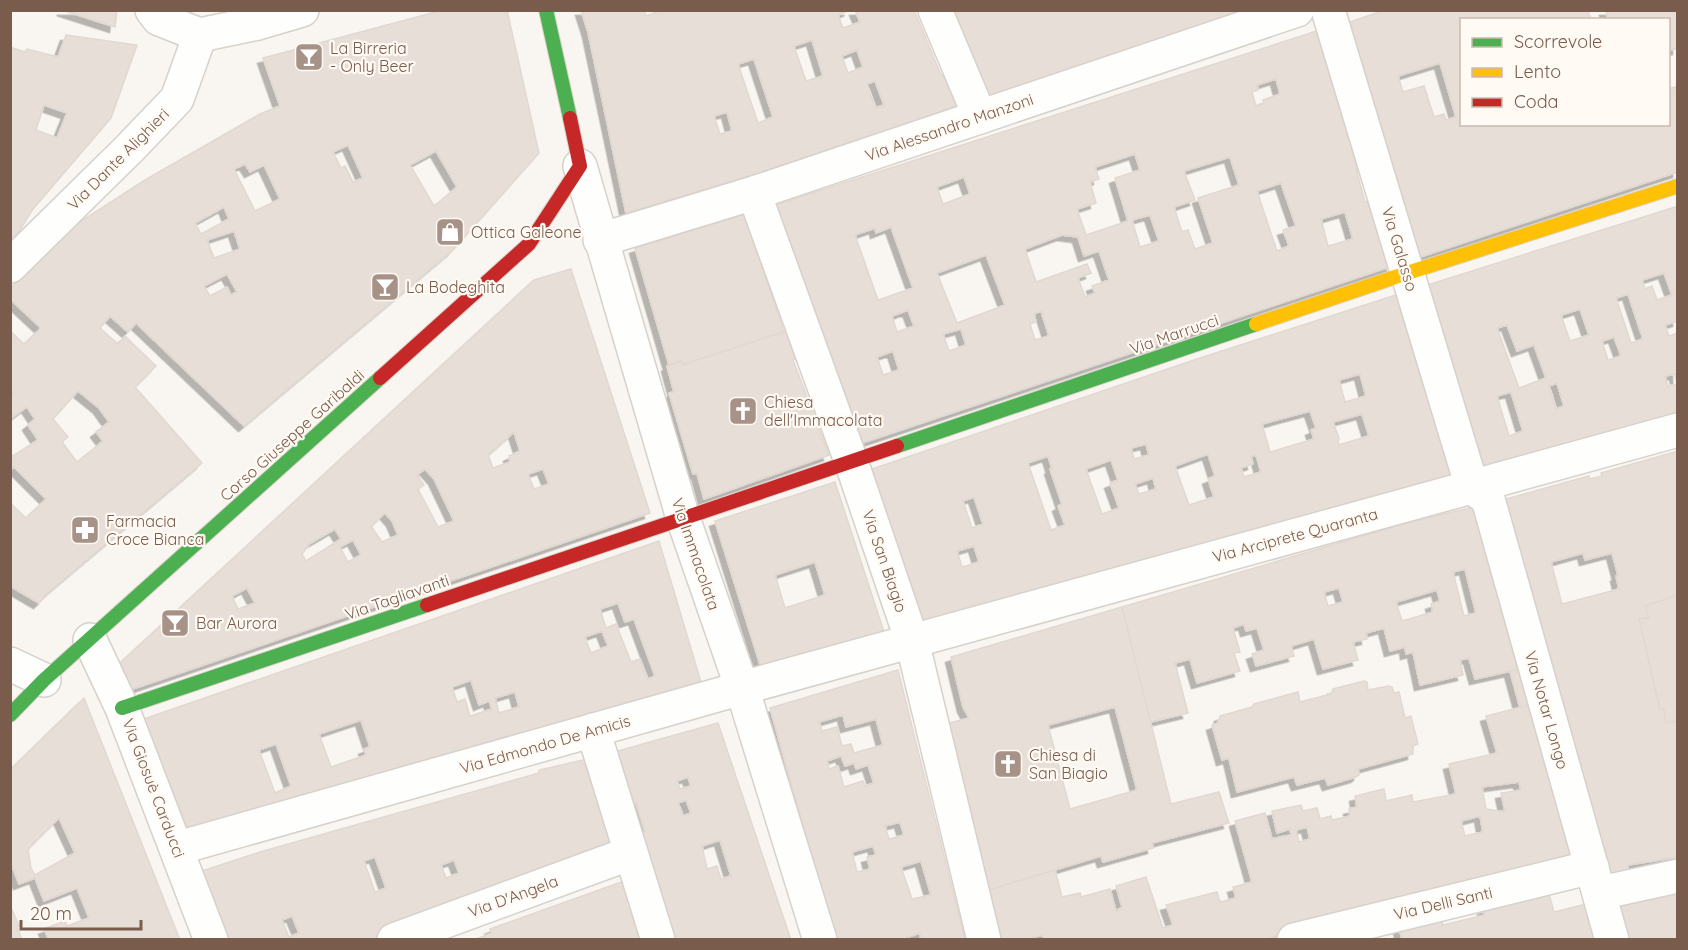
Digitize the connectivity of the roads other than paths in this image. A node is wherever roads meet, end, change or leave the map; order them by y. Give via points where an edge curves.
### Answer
1 (152, 10) edge
2 (302, 10) edge
3 (546, 10) edge
4 (935, 10) edge
5 (1297, 10) edge
6 (1328, 10) edge
7 (200, 35) junction
8 (981, 117) junction
9 (580, 166) junction
10 (1677, 186) edge
11 (753, 193) junction
12 (600, 240) junction
13 (10, 266) edge
14 (1407, 273) junction
15 (1677, 430) edge
16 (851, 461) junction
17 (1472, 486) junction
18 (683, 518) junction
19 (90, 640) junction
20 (912, 641) junction
21 (10, 664) edge
22 (44, 680) junction
23 (742, 688) junction
24 (122, 708) junction
25 (10, 715) edge
26 (593, 730) junction
27 (178, 848) junction
28 (631, 853) junction
29 (1677, 876) edge
30 (1596, 880) junction
31 (211, 939) edge
32 (394, 939) edge
33 (658, 939) edge
34 (820, 939) edge
35 (984, 939) edge
36 (1294, 939) edge
37 (1612, 939) edge

1 - 7 street via 159,19
2 - 7 street
3 - 9 street
4 - 8 street
5 - 8 street, Via Alessandro Manzoni
6 - 14 street, Via Galasso
7 - 13 street, Via Dante Alighieri via 177,99
8 - 11 street, Via Alessandro Manzoni
9 - 12 street, Via Immacolata
9 - 19 street, Corso Giuseppe Garibaldi via 530,244
10 - 14 street, Via Marrucci
11 - 12 street, Via Alessandro Manzoni
11 - 16 street, Via San Biagio
12 - 18 street, Via Immacolata
14 - 16 street, Via Marrucci
14 - 17 street, Via Galasso
15 - 17 street, Via Arciprete Quaranta
16 - 18 street, Via Marrucci
16 - 20 street, Via San Biagio
17 - 20 street, Via Arciprete Quaranta
17 - 30 street, Via Notar Longo via 1488,500
18 - 23 street, Via Immacolata
18 - 24 street, Via Tagliavanti
19 - 22 street, Corso Giuseppe Garibaldi
19 - 24 street, Via Giosuè Carducci
20 - 23 street, Via Edmondo De Amicis
20 - 35 street, Via San Biagio
21 - 22 street
22 - 25 street, Corso Giuseppe Garibaldi
23 - 26 street, Via Edmondo De Amicis
23 - 34 street, Via Immacolata
24 - 27 street, Via Giosuè Carducci
26 - 27 street, Via Edmondo De Amicis
26 - 28 street
27 - 31 street, Via Giosuè Carducci
28 - 32 street, Via D'Angela
28 - 33 street
29 - 30 street, Via Delli Santi
30 - 36 street, Via Delli Santi
30 - 37 street, Via Notar Longo

